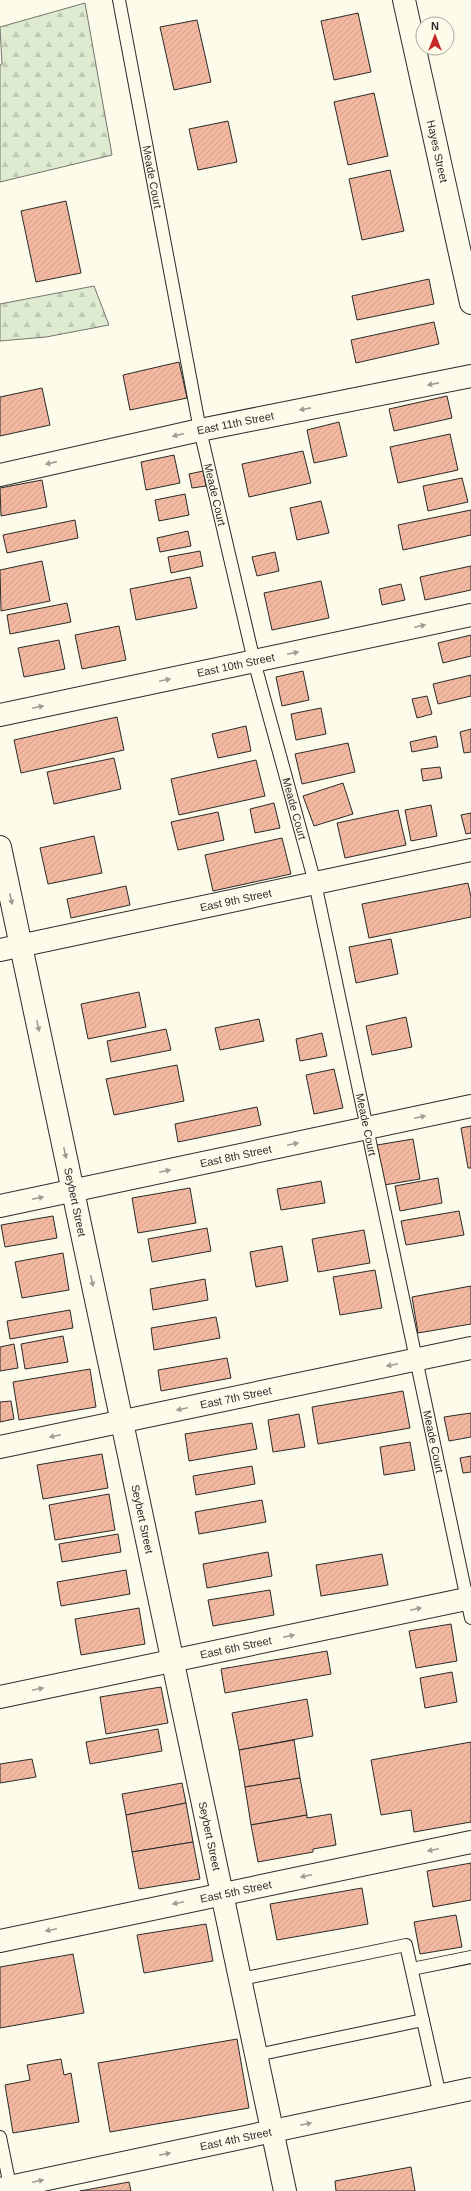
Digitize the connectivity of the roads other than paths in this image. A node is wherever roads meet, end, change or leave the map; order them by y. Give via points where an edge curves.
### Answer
1 (118, 0) edge
2 (404, 0) edge
3 (471, 303) edge
4 (471, 376) edge
5 (200, 430) junction
6 (0, 474) edge
7 (471, 615) edge
8 (254, 661) junction
9 (0, 715) edge
10 (0, 847) edge
11 (471, 850) edge
12 (315, 883) junction
13 (10, 947) edge
14 (471, 1106) edge
15 (367, 1128) junction
16 (73, 1190) junction
17 (0, 1206) edge
18 (471, 1348) edge
19 (416, 1360) junction
20 (122, 1422) junction
21 (0, 1447) edge
22 (470, 1605) edge
23 (173, 1661) junction
24 (0, 1697) edge
25 (471, 1842) edge
26 (222, 1894) junction
27 (0, 1941) edge
28 (471, 1957) edge
29 (412, 1969) junction
30 (240, 1980) junction
31 (423, 2020) junction
32 (257, 2055) junction
33 (471, 2089) edge
34 (440, 2096) junction
35 (273, 2131) junction
36 (0, 2137) edge
37 (7, 2189) edge
38 (285, 2191) edge

1 - 5 lane, Meade Court
2 - 3 street, Hayes Street
4 -> 5 street, East 11th Street
5 -> 6 street, East 11th Street
5 - 8 lane, Meade Court
8 -> 7 street, East 10th Street
9 -> 8 street, East 10th Street
8 - 12 lane, Meade Court
10 -> 13 street, Seybert Street
11 - 12 street, East 9th Street
12 - 13 street, East 9th Street
12 - 15 lane, Meade Court
13 -> 16 street, Seybert Street
15 -> 14 street, East 8th Street
16 -> 15 street, East 8th Street
15 - 19 lane, Meade Court
17 -> 16 street, East 8th Street
16 -> 20 street, Seybert Street
18 - 19 street, East 7th Street
19 -> 20 street, East 7th Street
19 - 22 lane, Meade Court
20 -> 21 street, East 7th Street
20 - 23 street, Seybert Street
23 -> 22 street, East 6th Street
24 -> 23 street, East 6th Street
23 - 26 street, Seybert Street
25 -> 26 street, East 5th Street
26 -> 27 street, East 5th Street
26 - 30 street, Seybert Street
28 - 29 lane
29 - 30 lane via 406,1944
29 - 31 lane
30 - 32 street, Seybert Street
31 - 32 lane
31 - 34 lane
32 - 35 street, Seybert Street
33 - 34 street, East 4th Street
35 -> 34 street, East 4th Street
37 -> 35 street, East 4th Street
35 - 38 street, Seybert Street
36 - 37 lane

